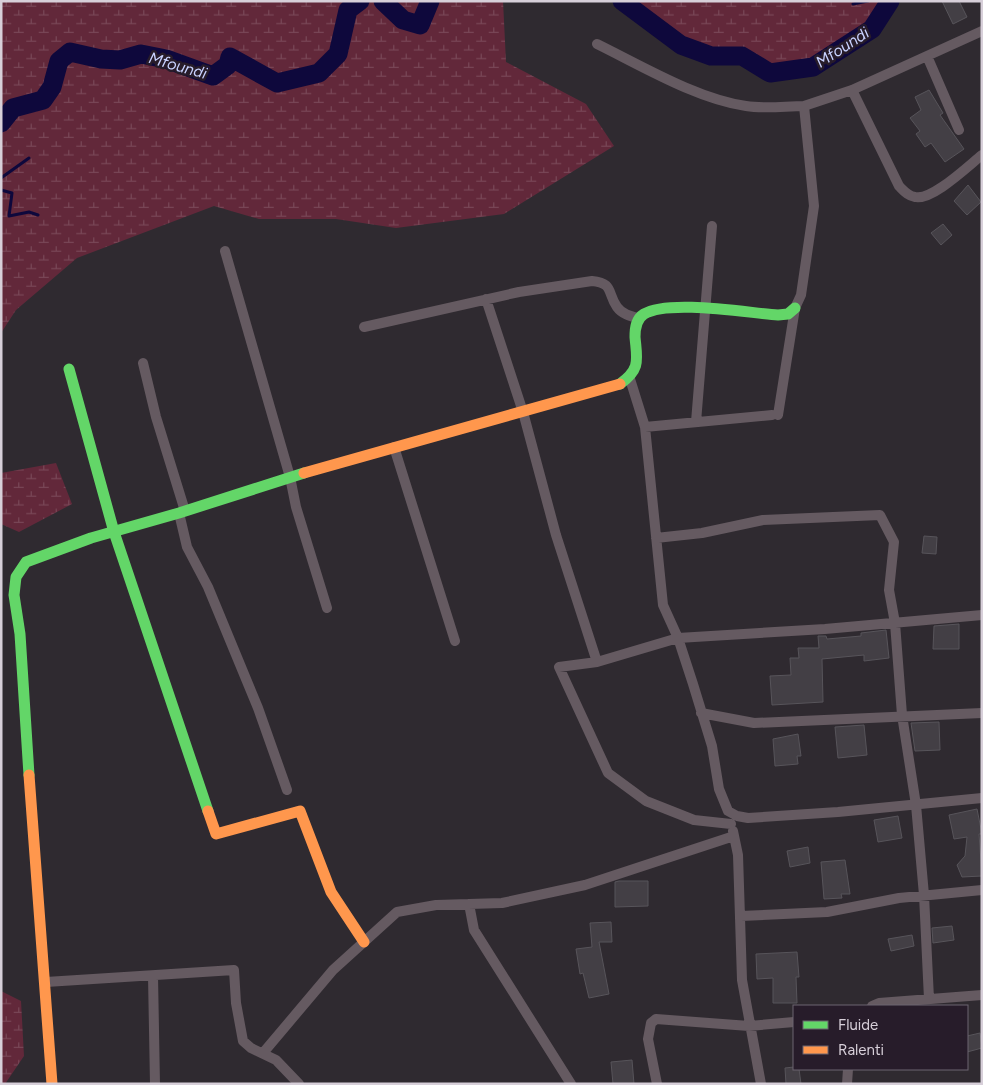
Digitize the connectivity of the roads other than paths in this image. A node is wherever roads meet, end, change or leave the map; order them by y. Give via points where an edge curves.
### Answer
1 (982, 31) edge
2 (597, 44) dead end
3 (927, 56) junction
4 (852, 90) junction
5 (804, 106) junction
6 (959, 130) dead end
7 (982, 155) edge
8 (712, 226) dead end
9 (225, 251) dead end
10 (486, 299) junction
11 (794, 308) junction
12 (704, 309) junction
13 (638, 318) junction
14 (364, 327) dead end
15 (143, 364) dead end
16 (68, 369) dead end
17 (630, 379) junction
18 (524, 412) junction
19 (696, 422) junction
20 (645, 427) junction
21 (394, 447) junction
22 (290, 478) junction
23 (182, 512) junction
24 (114, 532) junction
25 (656, 538) junction
26 (327, 608) dead end
27 (982, 615) edge
28 (895, 623) junction
29 (678, 638) junction
30 (454, 641) dead end
31 (597, 662) junction
32 (701, 713) junction
33 (982, 713) edge
34 (902, 715) junction
35 (287, 790) dead end
36 (982, 798) edge
37 (916, 805) junction
38 (728, 811) junction
39 (731, 824) junction
40 (734, 836) junction
41 (982, 890) edge
42 (924, 895) junction
43 (469, 904) junction
44 (741, 916) junction
45 (364, 942) junction
46 (153, 976) junction
47 (46, 982) junction
48 (982, 995) edge
49 (930, 999) junction
50 (874, 1005) edge
51 (793, 1022) edge
52 (749, 1026) junction
53 (264, 1053) junction
54 (848, 1070) edge
55 (295, 1082) edge
56 (52, 1084) edge
57 (155, 1084) edge
58 (571, 1084) edge
59 (657, 1084) edge
60 (761, 1084) edge
61 (847, 1084) edge

1 - 3 street
2 - 5 street via 670,81 729,102 748,106
3 - 4 street
3 - 6 street
4 - 5 street
4 - 7 street via 899,186 908,195 916,198 928,196
5 - 11 street via 814,206 801,295
8 - 12 street
9 - 22 street
10 - 13 street via 602,282 609,287 617,307 624,314
10 - 14 street
10 - 18 street
11 - 12 street via 788,314 778,316
11 - 19 street via 775,415
12 - 13 street via 686,307 646,312
12 - 19 street
13 - 17 street via 634,325 638,367
15 - 23 street
16 - 24 street
17 - 18 street
17 - 20 street
18 - 21 street
18 - 31 street via 556,535
19 - 20 street
20 - 25 street
21 - 22 street
21 - 30 street
22 - 23 street
22 - 26 street
23 - 24 street
23 - 35 street via 187,547 208,587 251,691
24 - 45 street via 216,834 300,811 331,892
24 - 47 street via 26,562 14,577
25 - 28 street via 702,533 763,520 880,514 894,542 889,590
25 - 29 street via 663,604
27 - 28 street
28 - 29 street
28 - 34 street
29 - 31 street
29 - 32 street
31 - 39 street via 559,668 608,773 646,801 694,820
32 - 34 street via 754,723
32 - 38 street via 712,746 719,789
33 - 34 street
34 - 37 street
36 - 37 street
37 - 38 street via 748,818
37 - 42 street
38 - 39 street
39 - 40 street
40 - 43 street via 585,885 502,903
40 - 44 street
41 - 42 street
42 - 44 street via 827,912
42 - 49 street
43 - 45 street via 436,905 397,912
43 - 58 street via 474,930
44 - 52 street via 742,980
45 - 53 street via 333,970
46 - 47 street
46 - 53 street via 234,970 243,1041
46 - 57 street
47 - 56 street
48 - 49 street
49 - 50 street
51 - 52 street
52 - 59 street via 656,1019 650,1023 648,1038
52 - 60 street
53 - 55 street via 276,1060
54 - 61 street

